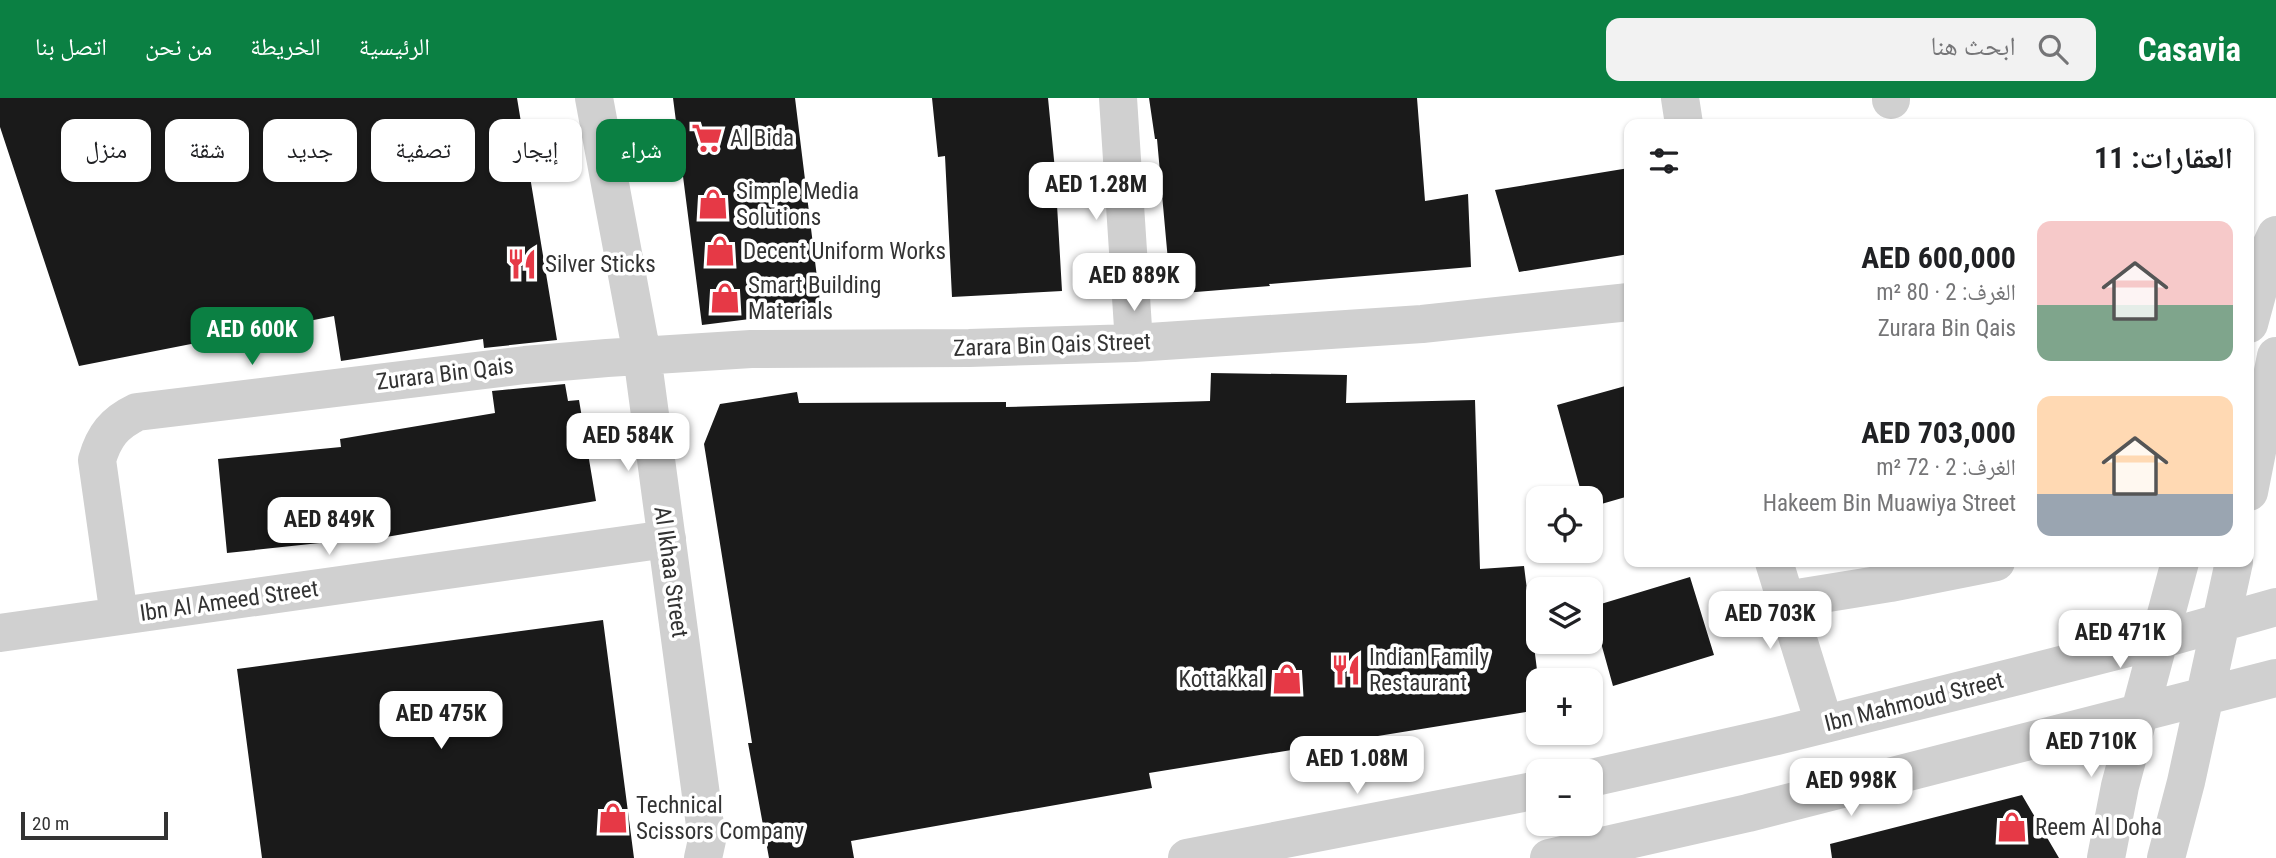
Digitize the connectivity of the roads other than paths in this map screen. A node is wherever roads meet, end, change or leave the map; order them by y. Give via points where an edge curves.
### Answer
1 (594, 98) edge
2 (1118, 98) edge
3 (1680, 98) edge
4 (1683, 119) edge
5 (2276, 234) edge
6 (1624, 303) edge
7 (2254, 306) edge
8 (1134, 343) junction
9 (642, 355) junction
10 (2276, 356) edge
11 (2254, 467) edge
12 (667, 539) junction
13 (1775, 567) edge
14 (1971, 567) edge
15 (2179, 567) edge
16 (2233, 567) edge
17 (1785, 600) junction
18 (2276, 607) edge
19 (119, 616) junction
20 (2221, 621) junction
21 (0, 633) edge
22 (2159, 640) junction
23 (2276, 678) edge
24 (2205, 695) junction
25 (2139, 715) junction
26 (1825, 723) junction
27 (1603, 775) edge
28 (1526, 792) edge
29 (710, 852) edge
30 (1187, 858) edge
31 (1549, 858) edge
32 (2106, 858) edge
33 (2165, 858) edge

1 - 9 street, Al Ikhaa Street
2 - 8 street
3 - 4 street
5 - 7 street
6 - 8 street, Zarara Bin Qais Street via 1422,324
8 - 9 street, Zarara Bin Qais Street
9 - 12 street, Al Ikhaa Street
9 - 19 street, Zurara Bin Qais via 421,377 129,415 110,430 97,460
10 - 11 street
12 - 19 street, Ibn Al Ameed Street
12 - 29 street, Al Ikhaa Street
13 - 17 street
14 - 17 street
15 - 22 street
16 - 20 street
17 - 26 street
18 - 20 street, Ibn Mahmoud Street
19 - 21 street, Ibn Al Ameed Street
20 - 22 street, Ibn Mahmoud Street
20 - 24 street
22 - 25 street
22 - 26 street, Ibn Mahmoud Street
23 - 24 street
24 - 25 street
24 - 33 street
25 - 31 street
25 - 32 street
26 - 27 street, Ibn Mahmoud Street
28 - 30 street

